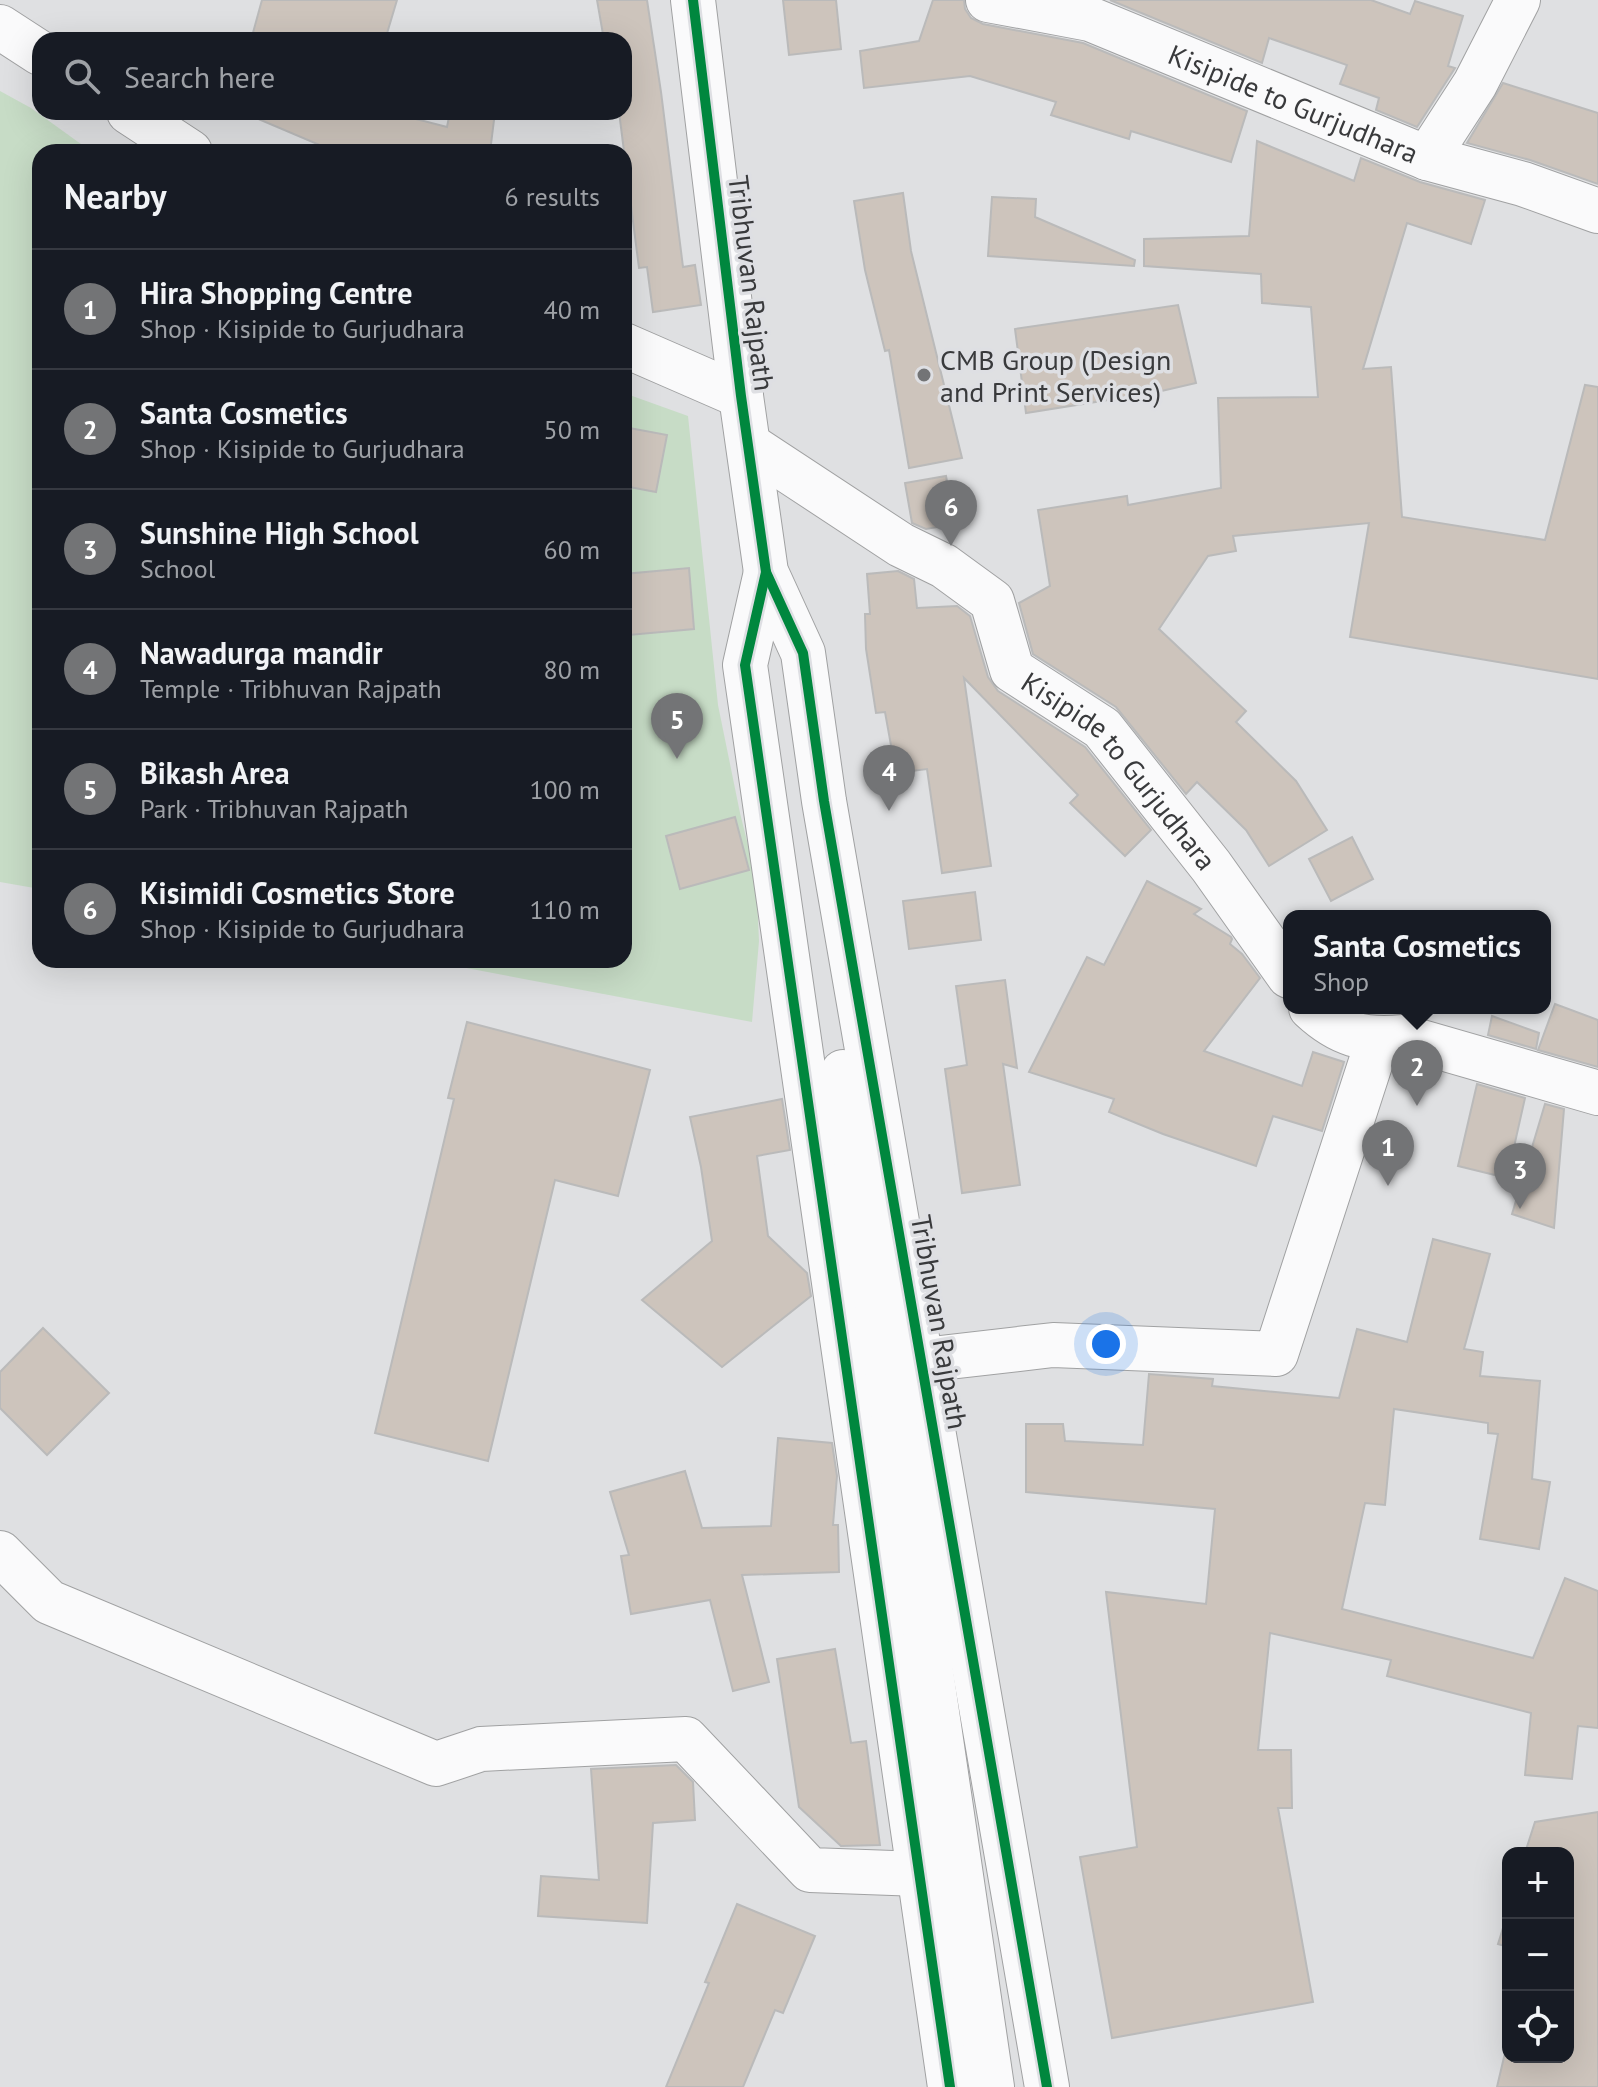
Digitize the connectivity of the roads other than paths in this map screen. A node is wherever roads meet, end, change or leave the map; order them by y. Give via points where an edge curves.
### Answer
1 (693, 0) edge
2 (988, 0) edge
3 (1518, 0) edge
4 (0, 27) edge
5 (32, 48) edge
6 (141, 120) edge
7 (178, 144) edge
8 (1427, 158) junction
9 (1598, 211) edge
10 (632, 348) edge
11 (741, 396) junction
12 (749, 445) junction
13 (766, 572) junction
14 (824, 801) junction
15 (1283, 968) edge
16 (1317, 1014) edge
17 (1378, 1040) junction
18 (1598, 1093) edge
19 (923, 1360) junction
20 (0, 1553) edge
21 (920, 1874) junction
22 (950, 2087) edge
23 (992, 2087) edge
24 (1047, 2087) edge

1 - 11 main road, Tribhuvan Rajpath
2 - 8 main road, Kisipide to Gurjudhara via 1090,19
3 - 8 main road via 1475,84
4 - 5 main road
6 - 7 main road
8 - 9 main road, Kisipide to Gurjudhara
10 - 11 main road
11 - 12 main road, Tribhuvan Rajpath
12 - 13 main road, Tribhuvan Rajpath
12 - 15 main road, Kisipide to Gurjudhara via 992,601 1012,670 1102,728
13 - 14 main road, Tribhuvan Rajpath via 803,653
13 - 21 main road, Tribhuvan Rajpath via 745,665
14 - 19 main road, Tribhuvan Rajpath
14 - 23 main road via 814,878
16 - 17 main road via 1331,1027
17 - 18 main road via 1404,1037
17 - 19 main road via 1276,1354 1053,1345
19 - 24 main road, Tribhuvan Rajpath
20 - 21 main road via 49,1602 436,1764 481,1749 686,1739 810,1870
21 - 22 main road, Tribhuvan Rajpath

